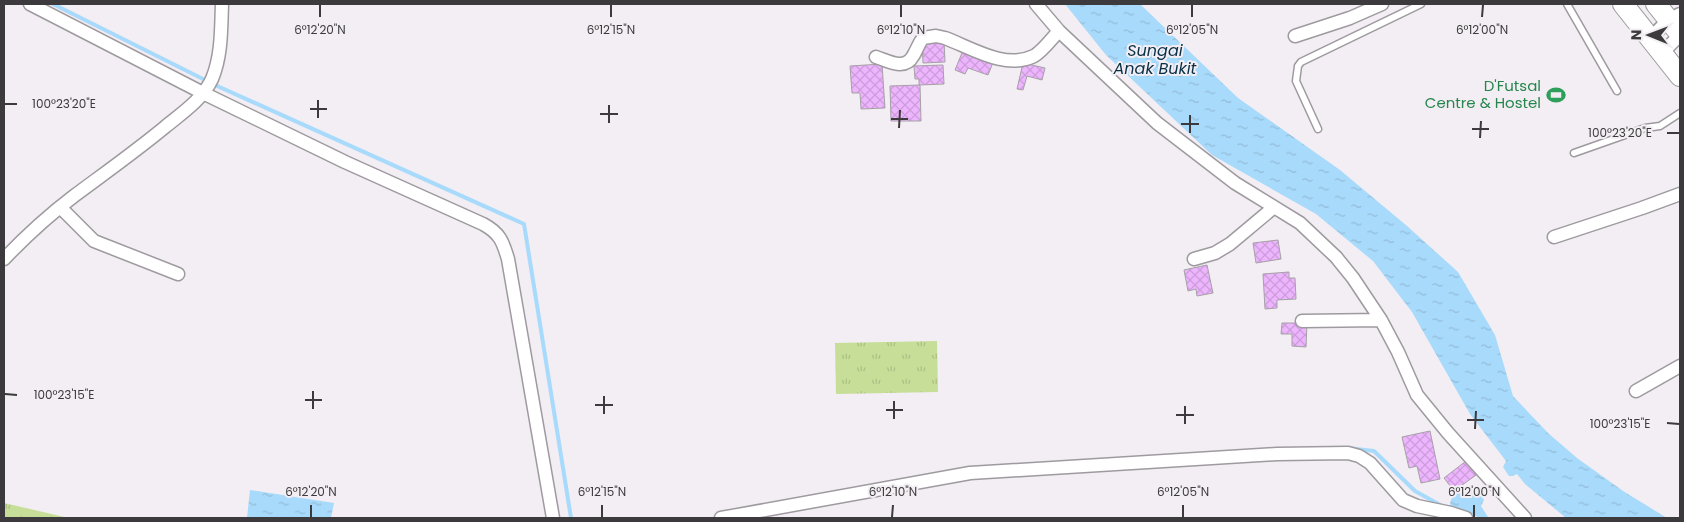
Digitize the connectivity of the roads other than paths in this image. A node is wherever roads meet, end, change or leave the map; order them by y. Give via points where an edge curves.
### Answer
1 (30, 4) edge
2 (222, 4) edge
3 (1036, 4) edge
4 (1382, 4) edge
5 (1421, 4) edge
6 (1567, 4) edge
7 (1623, 4) edge
8 (1656, 4) edge
9 (1677, 26) edge
10 (1059, 31) junction
11 (1295, 36) dead end
12 (1656, 46) junction
13 (876, 56) dead end
14 (1680, 76) edge
15 (207, 86) junction
16 (1617, 91) dead end
17 (1680, 113) edge
18 (1318, 129) dead end
19 (1574, 153) dead end
20 (1680, 194) edge
21 (61, 208) junction
22 (1273, 208) junction
23 (1554, 236) dead end
24 (1194, 258) dead end
25 (4, 259) edge
26 (178, 274) dead end
27 (1381, 320) junction
28 (1302, 321) dead end
29 (1680, 366) edge
30 (1636, 391) dead end
31 (1519, 517) edge
32 (553, 518) edge
33 (721, 518) edge
34 (1466, 518) edge

1 - 15 street
2 - 15 street via 219,51
3 - 10 street
4 - 11 street
5 - 18 lane via 1301,62 1296,81
6 - 16 lane
7 - 12 highway
8 - 9 highway
9 - 12 street
9 - 12 street
10 - 13 street via 1035,56 1012,61 936,36 923,38 912,58 904,64
10 - 22 street via 1157,123
12 - 14 highway
15 - 21 street via 192,105
15 - 32 street via 345,162 497,233 508,259
17 - 19 lane via 1660,126 1645,128
20 - 23 street
21 - 25 street
21 - 26 street via 94,241
22 - 24 street via 1230,244 1215,253
22 - 27 street via 1300,223 1336,257
27 - 28 street
27 - 31 street via 1417,395
29 - 30 street
33 - 34 street via 970,473 1277,454 1348,453 1370,464 1403,500

